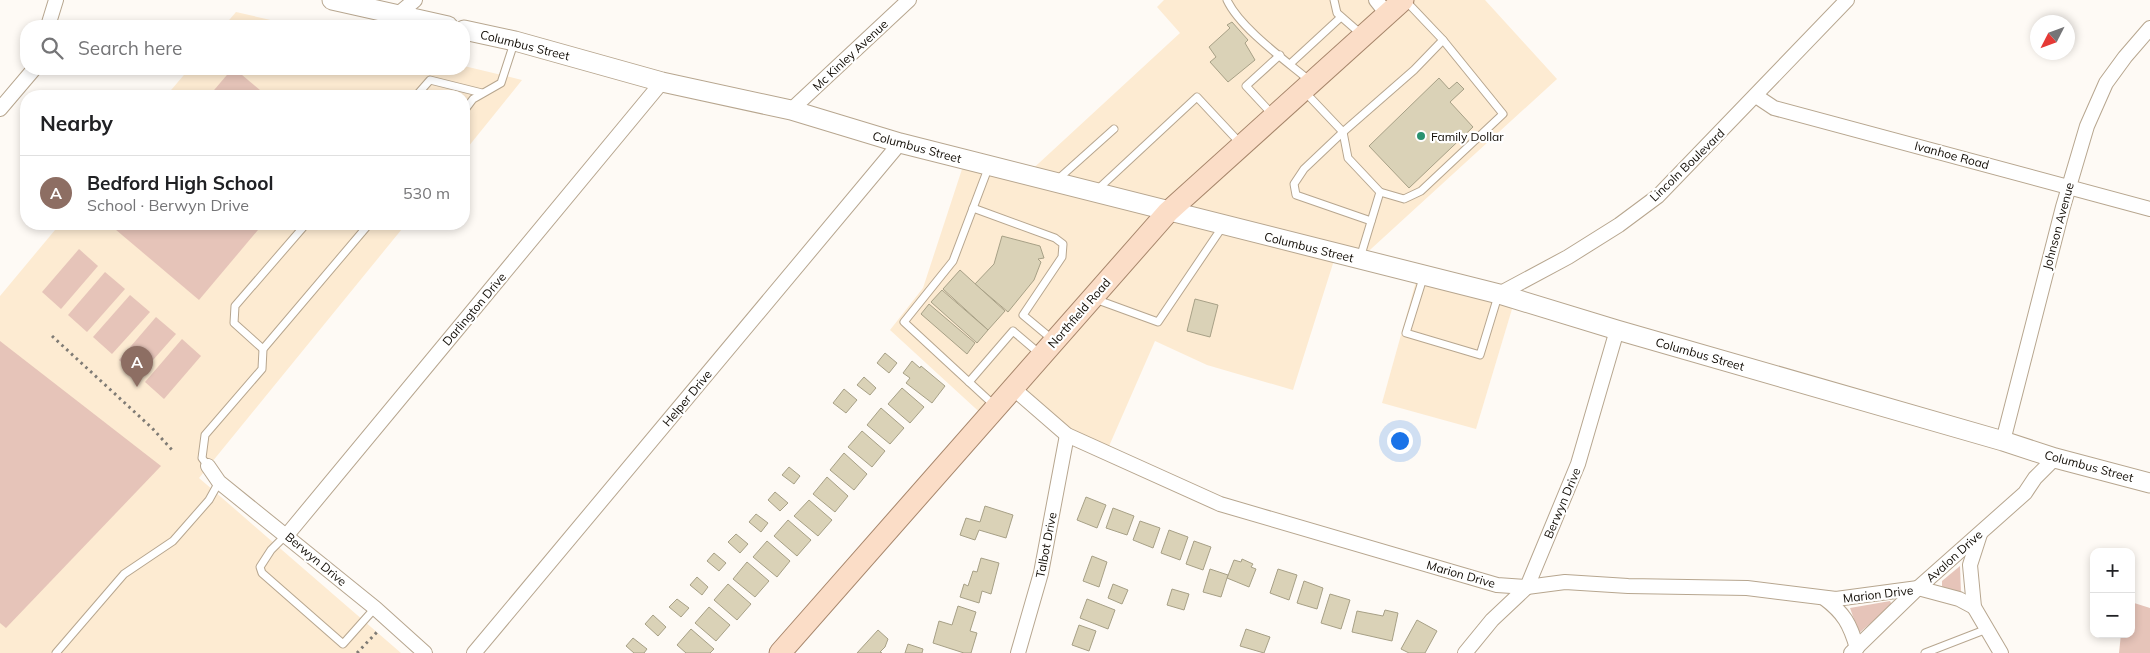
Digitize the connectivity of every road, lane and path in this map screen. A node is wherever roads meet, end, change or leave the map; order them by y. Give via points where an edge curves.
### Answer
1 (56, 0) edge
2 (332, 0) edge
3 (415, 0) edge
4 (909, 0) edge
5 (1228, 0) edge
6 (1334, 0) edge
7 (1404, 0) edge
8 (1847, 0) edge
9 (1381, 7) edge
10 (397, 15) junction
11 (1341, 17) junction
12 (50, 20) edge
13 (420, 20) edge
14 (2150, 28) edge
15 (470, 31) edge
16 (1363, 36) junction
17 (1443, 40) junction
18 (515, 41) junction
19 (1280, 55) junction
20 (1290, 64) junction
21 (29, 75) edge
22 (662, 82) junction
23 (1308, 86) junction
24 (421, 90) edge
25 (470, 90) edge
26 (470, 90) edge
27 (482, 93) junction
28 (1756, 96) junction
29 (470, 103) edge
30 (0, 109) edge
31 (791, 110) junction
32 (1274, 116) junction
33 (1114, 129) dead end
34 (1343, 132) junction
35 (900, 143) junction
36 (1242, 145) junction
37 (989, 166) junction
38 (1055, 182) junction
39 (2069, 186) junction
40 (1095, 192) junction
41 (1380, 192) junction
42 (973, 208) junction
43 (2150, 209) edge
44 (1168, 212) junction
45 (1371, 221) junction
46 (1224, 226) junction
47 (301, 230) edge
48 (364, 230) edge
49 (1360, 259) junction
50 (1424, 275) junction
51 (1499, 294) junction
52 (1092, 298) junction
53 (1617, 330) junction
54 (52, 336) dead end
55 (1048, 348) junction
56 (264, 350) junction
57 (969, 382) junction
58 (1014, 389) junction
59 (997, 408) junction
60 (1067, 435) junction
61 (2003, 441) junction
62 (173, 452) dead end
63 (2055, 458) junction
64 (208, 466) joint
65 (219, 482) junction
66 (2150, 483) edge
67 (1980, 533) junction
68 (287, 535) junction
69 (1527, 587) junction
70 (1918, 588) junction
71 (1823, 597) junction
72 (1974, 606) junction
73 (374, 608) junction
74 (1988, 628) junction
75 (376, 632) dead end
76 (1856, 651) edge
77 (56, 653) edge
78 (357, 653) edge
79 (425, 653) edge
80 (474, 653) edge
81 (780, 653) edge
82 (1018, 653) edge
83 (1465, 653) edge
84 (1925, 653) edge
85 (2001, 653) edge

1 - 12 street
2 - 10 street
3 - 10 street
4 - 31 street, Mc Kinley Avenue
5 - 19 lane via 1232,10
6 - 11 lane
7 - 9 main road, Northfield Road
7 - 17 lane
8 - 28 street, Lincoln Boulevard
9 - 16 main road, Northfield Road
10 - 13 street
11 - 16 lane
11 - 20 lane
14 - 39 street, Johnson Avenue via 2106,83 2087,126
15 - 18 street, Columbus Street
16 - 23 main road, Northfield Road
17 - 34 lane
17 - 41 lane via 1503,114 1421,191 1404,199
18 - 22 street, Columbus Street
18 - 27 lane via 501,82
19 - 20 lane
19 - 32 lane via 1246,86
20 - 23 lane
21 - 30 street
22 - 31 street, Columbus Street
22 - 68 street, Darlington Drive
23 - 32 main road, Northfield Road
23 - 34 lane
24 - 25 lane via 430,80
26 - 27 lane
27 - 29 lane
28 - 39 street, Ivanhoe Road via 1774,108
28 - 51 street, Lincoln Boulevard via 1658,196 1620,225
31 - 35 street, Columbus Street
32 - 36 main road, Northfield Road
33 - 38 lane
34 - 41 lane via 1348,158
34 - 45 lane via 1304,170 1294,184 1296,194
35 - 37 street, Columbus Street
35 - 80 street, Helper Drive
36 - 40 lane via 1198,97
36 - 44 main road, Northfield Road
37 - 38 street, Columbus Street
37 - 42 lane
38 - 40 street, Columbus Street
39 - 43 street, Ivanhoe Road
39 - 61 street, Johnson Avenue
40 - 44 street, Columbus Street
41 - 45 lane
42 - 55 lane via 1055,238 1063,244 1062,257 1023,315
42 - 57 lane via 953,260 904,322
44 - 46 street, Columbus Street
44 - 52 main road, Northfield Road
45 - 49 lane
46 - 49 street, Columbus Street
46 - 52 lane via 1158,322
47 - 56 lane via 235,306 234,323
48 - 56 lane
49 - 50 street, Columbus Street
50 - 51 street, Columbus Street
50 - 51 lane via 1406,333 1480,355
51 - 53 street, Columbus Street
52 - 55 main road, Northfield Road
53 - 61 street, Columbus Street
53 - 69 street, Berwyn Drive via 1578,464
54 - 62 path via 152,428
55 - 57 lane via 1013,331
55 - 58 main road, Northfield Road
56 - 64 lane via 262,369 205,435 202,458
57 - 59 lane
58 - 59 main road, Northfield Road
58 - 60 street, Marion Drive
59 - 81 main road, Northfield Road
60 - 69 street, Marion Drive via 1220,504 1497,585
60 - 82 street, Talbot Drive via 1041,573
61 - 63 street, Columbus Street
63 - 66 street, Columbus Street
63 - 67 street, Avalon Drive via 2034,478 2025,494
64 - 65 street, Berwyn Drive
65 - 68 street, Berwyn Drive
65 - 77 lane via 209,500 173,541 124,574
67 - 70 street, Avalon Drive
67 - 72 street via 1970,565
68 - 73 street, Berwyn Drive
68 - 73 lane via 271,550 260,567 262,574 343,644
69 - 71 street, Marion Drive via 1565,582 1747,588
69 - 83 street, Berwyn Drive via 1492,620
70 - 71 street, Marion Drive via 1836,599
70 - 72 street, Marion Drive
70 - 76 street, Avalon Drive
71 - 76 street via 1839,609 1848,622
72 - 74 street
73 - 79 street, Berwyn Drive
74 - 84 lane
74 - 85 street
75 - 78 path

